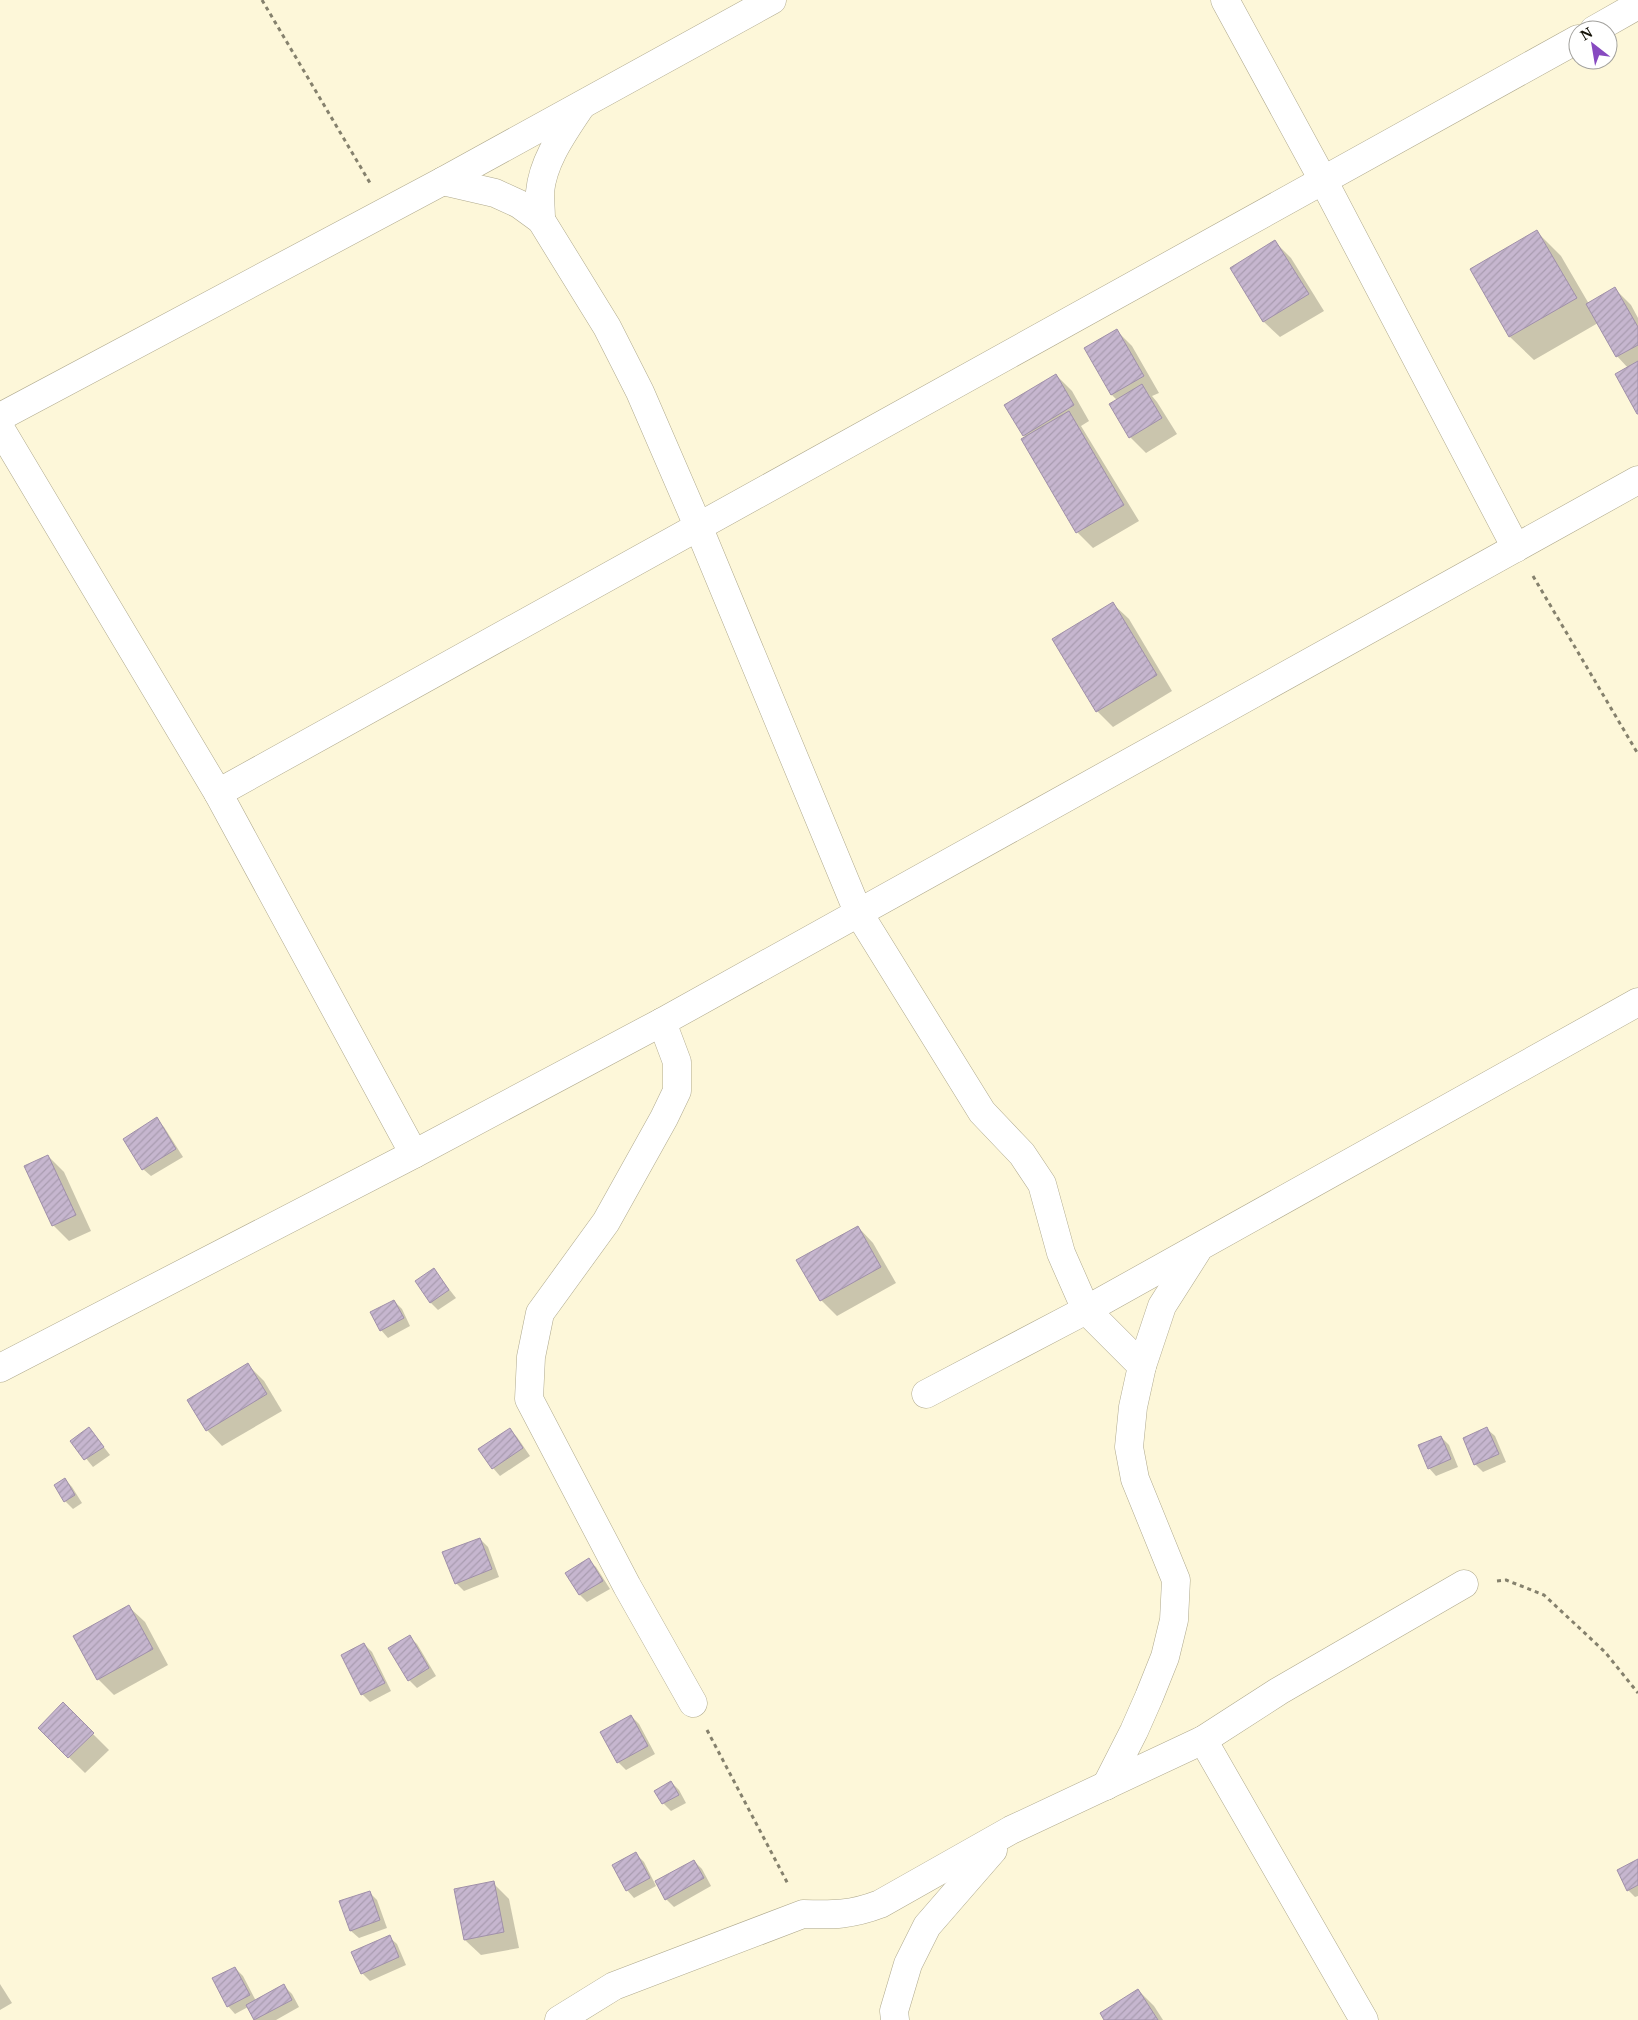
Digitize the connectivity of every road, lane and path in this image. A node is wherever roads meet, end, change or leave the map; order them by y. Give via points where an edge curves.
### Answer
1 (262, 0) edge
2 (772, 0) edge
3 (1225, 0) edge
4 (1638, 5) edge
5 (731, 10) edge
6 (1612, 20) edge
7 (1568, 45) edge
8 (583, 104) junction
9 (1323, 180) junction
10 (442, 181) junction
11 (386, 210) junction
12 (541, 220) junction
13 (0, 417) edge
14 (0, 428) edge
15 (1638, 480) edge
16 (698, 526) junction
17 (1516, 548) junction
18 (1638, 754) edge
19 (218, 793) junction
20 (858, 912) junction
21 (1638, 1002) edge
22 (662, 1022) junction
23 (414, 1154) junction
24 (1200, 1247) junction
25 (1086, 1310) junction
26 (1142, 1366) junction
27 (0, 1368) edge
28 (926, 1394) dead end
29 (1464, 1584) joint
30 (1638, 1693) edge
31 (693, 1703) joint
32 (1203, 1740) junction
33 (1106, 1786) junction
34 (1011, 1830) junction
35 (803, 1914) junction
36 (559, 2020) edge
37 (896, 2020) edge
38 (1364, 2020) edge

1 - 11 path
2 - 5 street
3 - 9 street
4 - 6 street
5 - 8 street
7 - 9 street
8 - 10 street
8 - 12 street via 552,151 545,170 540,191
9 - 16 street
9 - 17 street
10 - 11 street
10 - 12 street via 495,193 519,204
11 - 13 street
12 - 16 street via 607,327 640,392
14 - 19 street
15 - 17 street
16 - 19 street
16 - 20 street
17 - 18 path
17 - 20 street
19 - 23 street
20 - 22 street
20 - 25 street via 982,1112 1022,1154 1042,1184 1061,1253
21 - 24 street
22 - 23 street
22 - 31 street via 677,1062 677,1091 606,1222 540,1313 531,1356 529,1399 627,1586
23 - 27 street
24 - 25 street
24 - 26 street via 1162,1306
25 - 26 street
25 - 28 street
26 - 33 street via 1133,1407 1130,1446 1135,1480 1176,1580 1174,1620 1156,1681
29 - 30 path via 1506,1580 1544,1595 1605,1652
29 - 32 street via 1279,1691
31 - 35 path
32 - 33 street
32 - 38 street
33 - 34 street
34 - 35 street via 880,1904 836,1915
34 - 37 street via 927,1926 908,1964 894,2011
35 - 36 street via 614,1986

